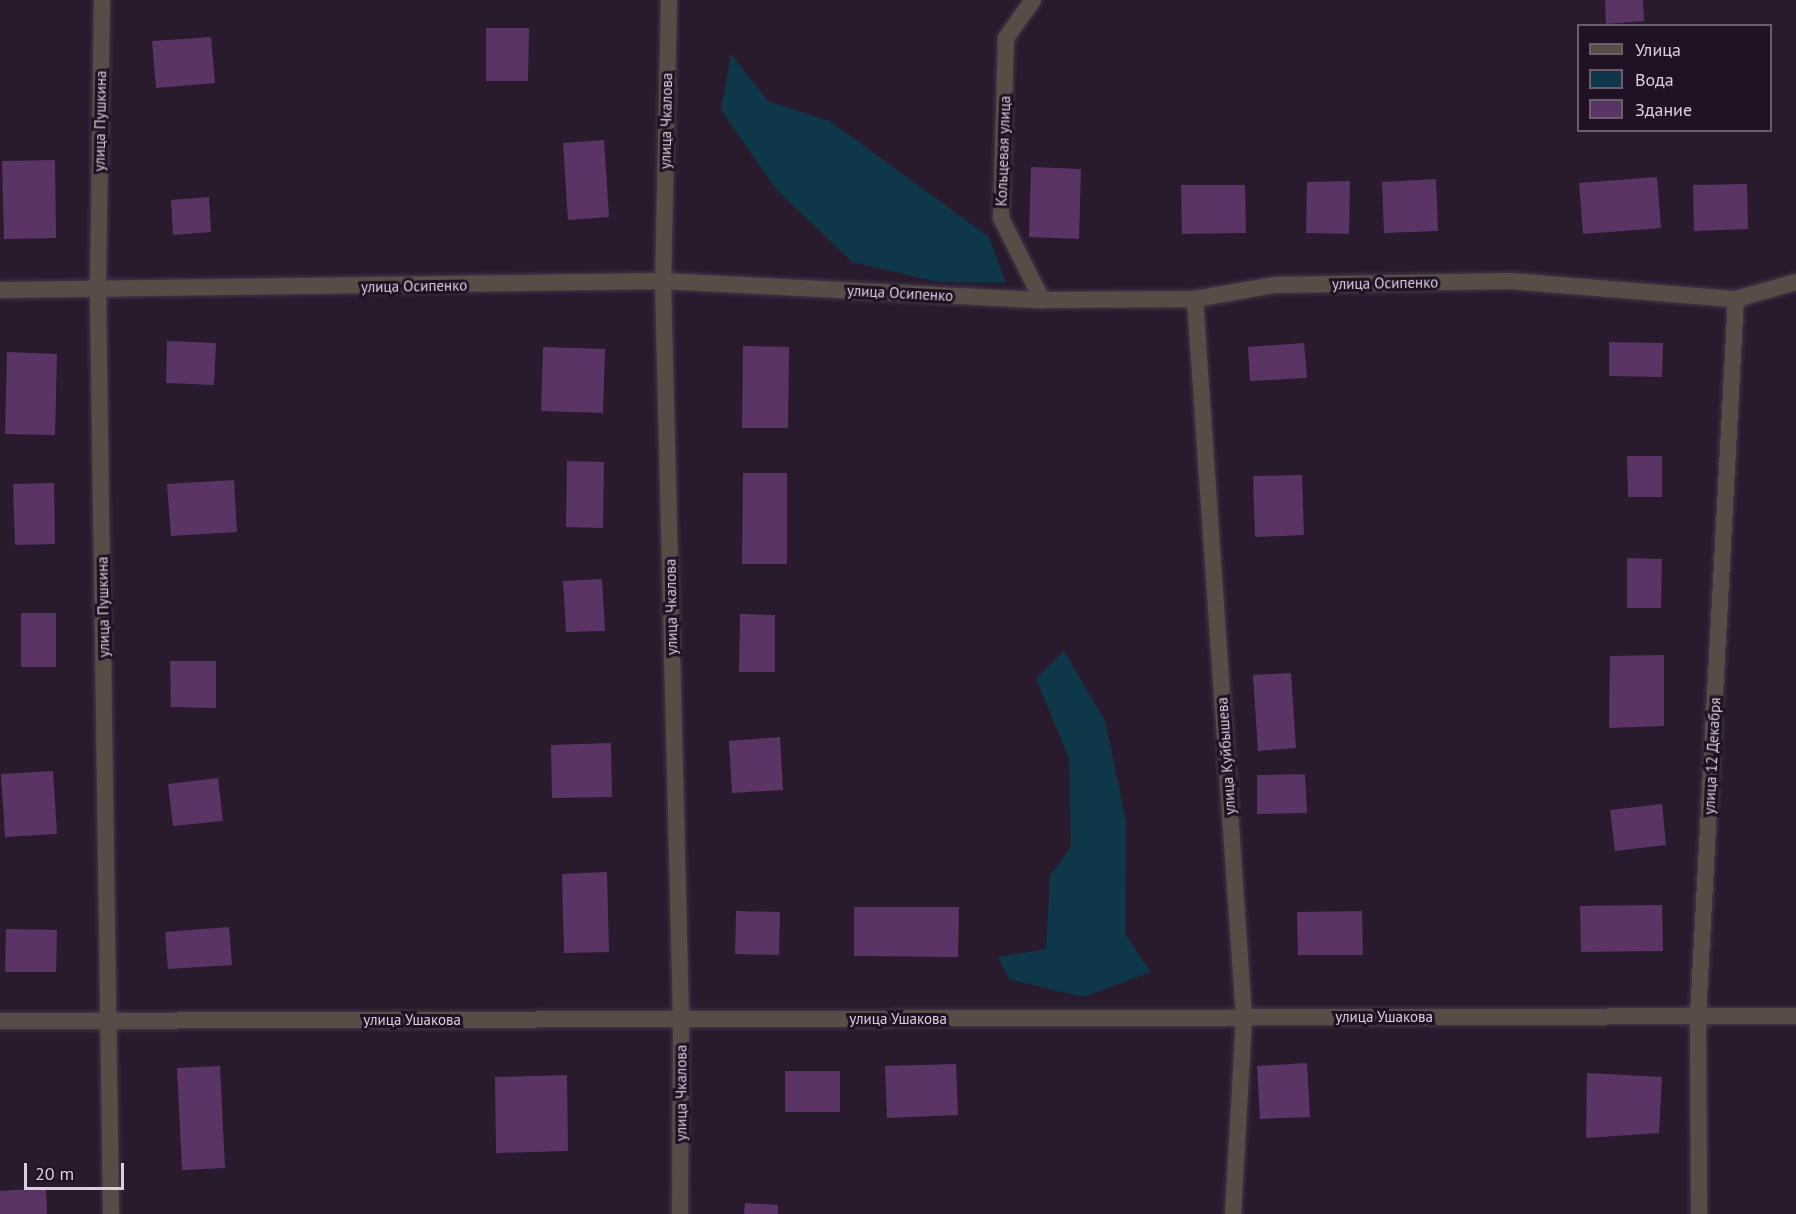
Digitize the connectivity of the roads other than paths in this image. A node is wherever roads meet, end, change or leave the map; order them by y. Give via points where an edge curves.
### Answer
1 (102, 0) edge
2 (669, 0) edge
3 (1033, 0) edge
4 (663, 281) junction
5 (1796, 282) edge
6 (0, 290) edge
7 (98, 292) junction
8 (1195, 299) junction
9 (1736, 299) junction
10 (1042, 300) junction
11 (1698, 1016) junction
12 (1796, 1016) edge
13 (1244, 1018) junction
14 (681, 1019) junction
15 (0, 1021) edge
16 (109, 1021) junction
17 (111, 1214) edge
18 (680, 1214) edge
19 (1233, 1214) edge
20 (1700, 1214) edge

1 - 7 street, улица Пушкина
2 - 4 street, улица Чкалова
3 - 10 street, Кольцевая улица via 1006,38 1001,218
4 - 7 street, улица Осипенко
4 - 10 street, улица Осипенко
4 - 14 street, улица Чкалова
5 - 9 street, улица Осипенко
6 - 7 street, улица Осипенко
7 - 16 street, улица Пушкина
8 - 9 street, улица Осипенко via 1274,285 1510,281
8 - 10 street, улица Осипенко
8 - 13 street, улица Куйбышева
9 - 11 street, улица 12 Декабря
11 - 12 street, улица Ушакова
11 - 13 street, улица Ушакова
11 - 20 street, улица 12 Декабря
13 - 14 street, улица Ушакова
13 - 19 street, улица Куйбышева
14 - 16 street, улица Ушакова
14 - 18 street, улица Чкалова
15 - 16 street, улица Ушакова
16 - 17 street, улица Пушкина

